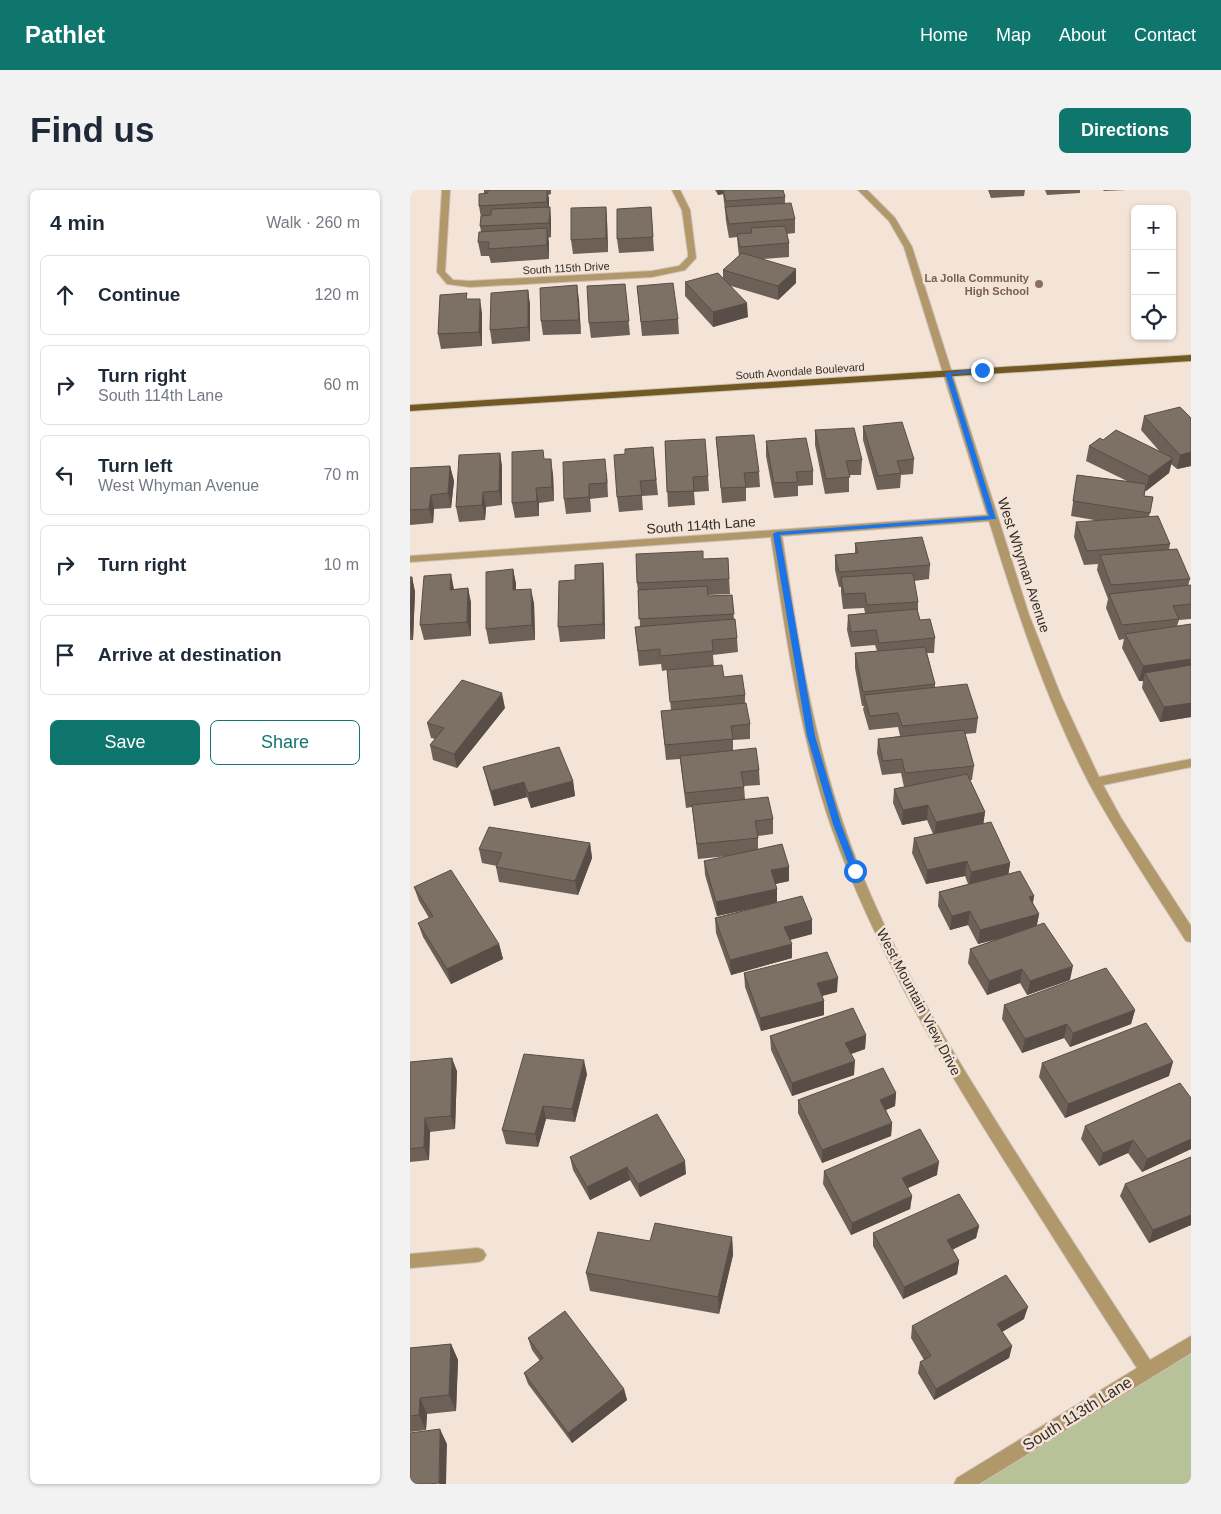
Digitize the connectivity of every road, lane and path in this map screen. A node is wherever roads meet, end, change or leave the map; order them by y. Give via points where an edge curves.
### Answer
1 (446, 190) edge
2 (676, 190) edge
3 (862, 190) edge
4 (1191, 358) edge
5 (948, 373) junction
6 (410, 408) edge
7 (993, 518) junction
8 (776, 534) junction
9 (410, 559) edge
10 (1191, 763) edge
11 (1095, 782) junction
12 (1191, 937) edge
13 (478, 1255) dead end
14 (410, 1261) edge
15 (1191, 1344) edge
16 (1147, 1370) junction
17 (963, 1484) edge

1 - 2 street, South 115th Drive via 440,266 444,278 450,282 481,284 652,274 682,268 692,258 692,253 686,210
3 - 5 street, West Whyman Avenue via 892,220 905,240
4 - 5 main road, South Avondale Boulevard
5 - 6 main road, South Avondale Boulevard
5 - 7 street, West Whyman Avenue
7 - 8 street, South 114th Lane
7 - 11 street, West Whyman Avenue via 1038,654
8 - 9 street, South 114th Lane
8 - 16 street, West Mountain View Drive via 811,736 837,824 877,924 904,980 955,1070
10 - 11 street
11 - 12 street, West Whyman Avenue
13 - 14 street
15 - 16 street, South 113th Lane
16 - 17 street, South 113th Lane

